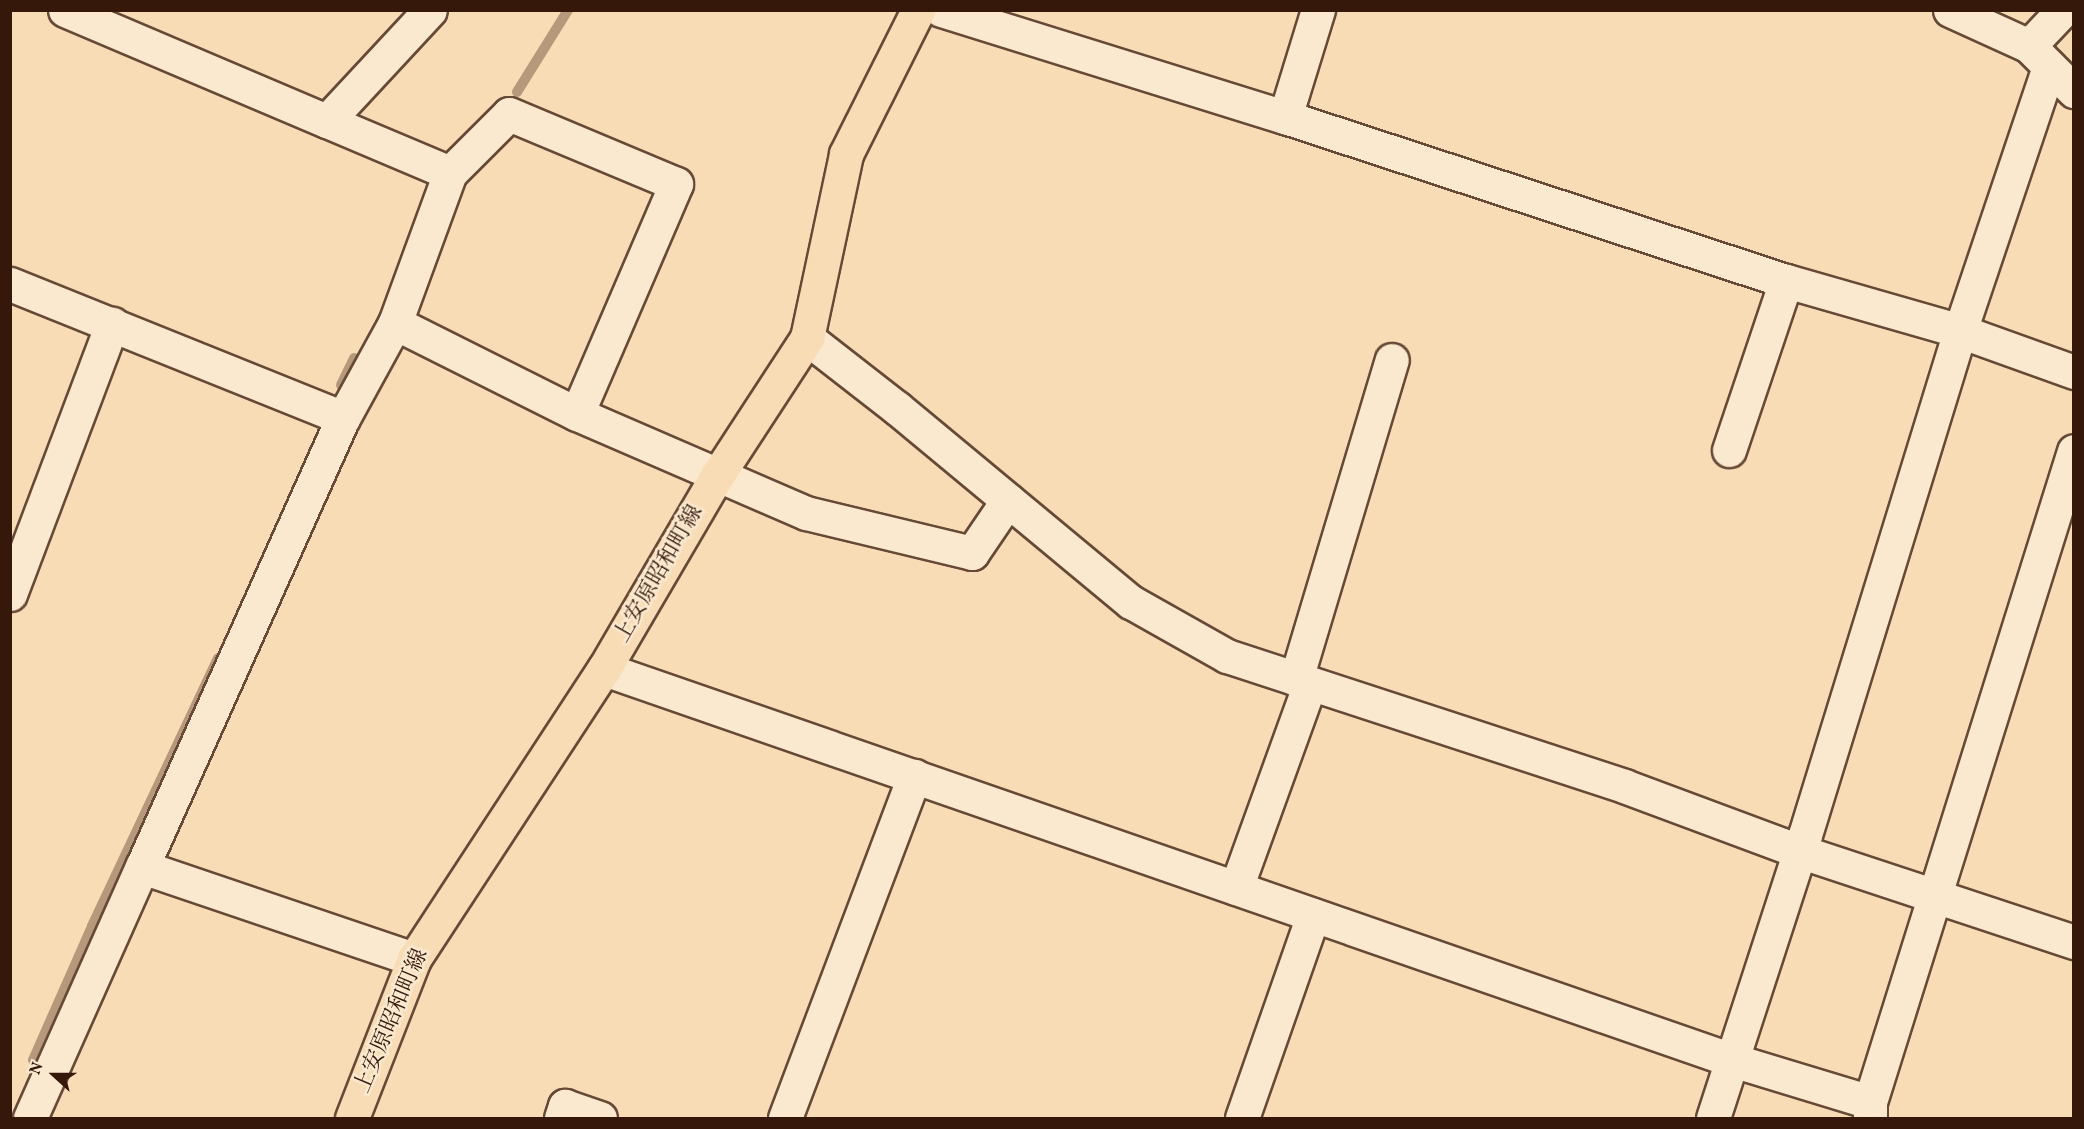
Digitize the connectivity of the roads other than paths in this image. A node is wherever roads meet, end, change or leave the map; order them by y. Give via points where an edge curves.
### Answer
1 (65, 10) edge
2 (430, 10) edge
3 (918, 10) edge
4 (941, 10) edge
5 (1318, 10) edge
6 (1950, 10) edge
7 (2062, 10) edge
8 (2039, 57) junction
9 (2073, 91) edge
10 (1285, 117) junction
11 (327, 121) junction
12 (450, 173) junction
13 (1786, 281) junction
14 (10, 284) edge
15 (395, 323) junction
16 (112, 324) junction
17 (1960, 331) junction
18 (807, 338) junction
19 (1392, 360) dead end
20 (2073, 372) edge
21 (577, 414) junction
22 (343, 418) junction
23 (1729, 450) dead end
24 (2073, 451) edge
25 (717, 476) junction
26 (1008, 500) junction
27 (10, 594) edge
28 (604, 669) junction
29 (1303, 682) junction
30 (914, 776) junction
31 (1799, 852) junction
32 (142, 867) junction
33 (1236, 888) junction
34 (1933, 896) junction
35 (1313, 915) junction
36 (2073, 942) edge
37 (414, 958) junction
38 (1732, 1060) junction
39 (25, 1106) edge
40 (1870, 1110) edge
41 (352, 1119) edge
42 (561, 1119) edge
43 (600, 1119) edge
44 (785, 1119) edge
45 (1242, 1119) edge
46 (1713, 1119) edge

1 - 11 street
2 - 11 street
3 - 18 main road, 上安原昭和町線 via 846,154
4 - 10 street
5 - 10 street
6 - 8 street
7 - 8 street
8 - 9 street
8 - 17 street
10 - 13 street
11 - 12 street
12 - 15 street
12 - 21 street via 508,114 676,184
13 - 17 street
13 - 23 street
14 - 16 street
15 - 21 street
15 - 22 street
16 - 22 street
16 - 27 street
17 - 20 street
17 - 31 street
18 - 25 main road, 上安原昭和町線
18 - 26 street
19 - 29 street
21 - 25 street
22 - 32 street
24 - 34 street
25 - 26 street via 806,513 972,553
25 - 28 main road, 上安原昭和町線
26 - 29 street via 1131,602 1227,656
28 - 30 street
28 - 37 main road, 上安原昭和町線
29 - 31 street via 1624,786
29 - 33 street
30 - 33 street
30 - 44 street
31 - 34 street
31 - 38 street
32 - 37 street
32 - 39 street
33 - 35 street
34 - 36 street
34 - 40 street
35 - 38 street
35 - 45 street
37 - 41 main road, 上安原昭和町線
38 - 40 street
38 - 46 street
42 - 43 street via 565,1106

